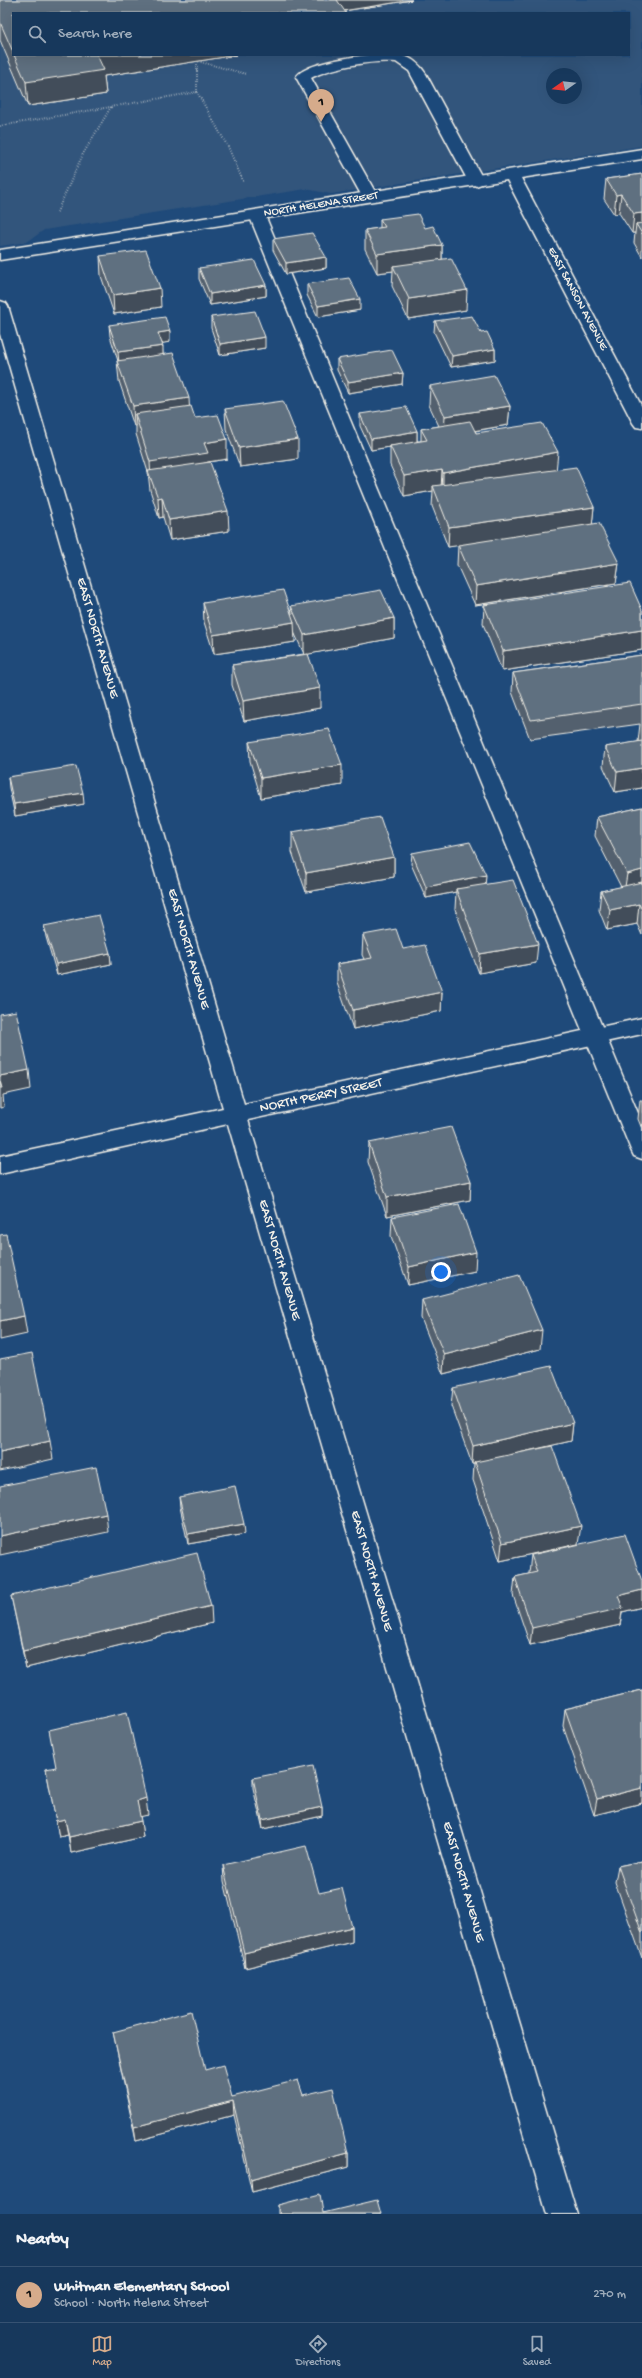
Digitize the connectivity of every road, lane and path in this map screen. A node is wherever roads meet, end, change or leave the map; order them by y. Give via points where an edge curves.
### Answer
1 (246, 74) dead end
2 (198, 92) junction
3 (111, 107) junction
4 (0, 126) edge
5 (642, 154) edge
6 (512, 175) junction
7 (476, 181) junction
8 (370, 197) junction
9 (257, 215) junction
10 (40, 248) junction
11 (0, 255) edge
12 (0, 306) edge
13 (642, 423) edge
14 (642, 1026) edge
15 (595, 1036) junction
16 (236, 1115) junction
17 (642, 1150) edge
18 (0, 1165) edge
19 (562, 2214) edge

1 - 2 path via 197,61
2 - 3 path
2 - 9 path via 228,147
3 - 4 path
3 - 10 path via 83,154
5 - 6 street, NORTH HELENA STREET
6 - 7 street, NORTH HELENA STREET
6 - 13 street, EAST SANSON AVENUE
7 - 8 street, NORTH HELENA STREET
7 - 8 street via 419,74 408,61 395,57 325,67 308,73 303,77
8 - 9 street, NORTH HELENA STREET
9 - 10 street, NORTH HELENA STREET
9 - 15 street
10 - 11 street, NORTH HELENA STREET
12 - 16 street, EAST NORTH AVENUE
14 - 15 street, NORTH PERRY STREET
15 - 16 street, NORTH PERRY STREET
15 - 17 street
16 - 18 street, NORTH PERRY STREET
16 - 19 street, EAST NORTH AVENUE

